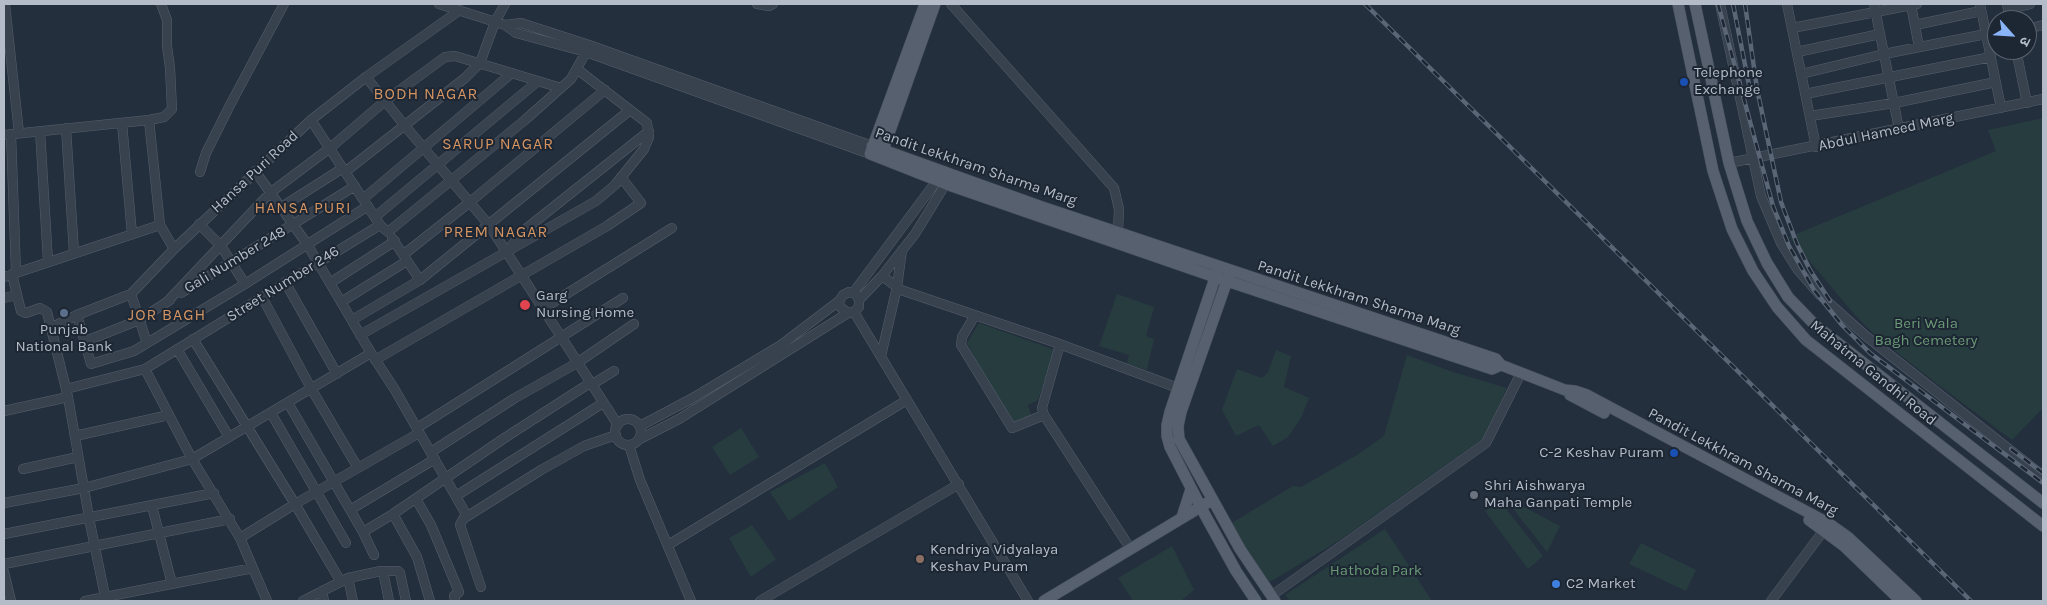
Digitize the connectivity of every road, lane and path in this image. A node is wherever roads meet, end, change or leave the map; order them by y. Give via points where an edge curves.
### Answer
1 (5, 4) edge
2 (161, 4) edge
3 (284, 4) edge
4 (440, 4) edge
5 (505, 4) edge
6 (757, 4) edge
7 (773, 4) edge
8 (933, 4) edge
9 (951, 4) edge
10 (1678, 4) edge
11 (1695, 4) edge
12 (1720, 4) edge
13 (1787, 4) edge
14 (1914, 4) edge
15 (2030, 4) edge
16 (2008, 6) edge
17 (1875, 8) edge
18 (1980, 8) edge
19 (460, 10) junction
20 (495, 22) junction
21 (505, 25) junction
22 (1915, 25) junction
23 (1792, 28) junction
24 (1880, 34) junction
25 (1986, 34) junction
26 (1987, 39) edge
27 (1920, 47) junction
28 (586, 52) junction
29 (1797, 52) junction
30 (1884, 54) junction
31 (1987, 58) edge
32 (1992, 60) edge
33 (2018, 60) edge
34 (480, 64) junction
35 (577, 69) junction
36 (512, 73) junction
37 (1801, 74) junction
38 (366, 77) junction
39 (1889, 78) junction
40 (538, 81) junction
41 (1996, 82) junction
42 (561, 88) junction
43 (605, 90) junction
44 (1805, 94) junction
45 (2043, 99) edge
46 (385, 101) junction
47 (2027, 102) junction
48 (1894, 103) junction
49 (2001, 108) junction
50 (630, 110) junction
51 (1810, 116) junction
52 (149, 120) junction
53 (311, 120) junction
54 (122, 123) junction
55 (405, 126) junction
56 (66, 128) junction
57 (1899, 129) junction
58 (40, 131) junction
59 (649, 131) junction
60 (11, 134) edge
61 (1816, 147) junction
62 (330, 148) junction
63 (424, 148) junction
64 (876, 152) junction
65 (1753, 160) junction
66 (438, 164) junction
67 (1729, 164) junction
68 (344, 170) junction
69 (256, 171) junction
70 (200, 172) dead end
71 (621, 177) junction
72 (944, 178) junction
73 (452, 179) junction
74 (355, 186) junction
75 (270, 193) junction
76 (365, 202) junction
77 (470, 202) junction
78 (280, 208) junction
79 (378, 221) junction
80 (199, 224) junction
81 (160, 225) junction
82 (490, 225) junction
83 (293, 226) junction
84 (672, 228) dead end
85 (388, 232) junction
86 (1118, 232) junction
87 (132, 234) junction
88 (394, 242) junction
89 (307, 244) junction
90 (221, 246) junction
91 (174, 248) junction
92 (902, 250) junction
93 (506, 251) junction
94 (74, 253) junction
95 (405, 258) junction
96 (48, 261) junction
97 (230, 262) junction
98 (318, 262) junction
99 (1217, 272) junction
100 (10, 274) edge
101 (522, 274) junction
102 (882, 276) junction
103 (1229, 276) junction
104 (420, 280) junction
105 (285, 282) junction
106 (330, 283) junction
107 (245, 284) junction
108 (897, 287) junction
109 (852, 293) junction
110 (131, 294) junction
111 (17, 295) junction
112 (262, 297) junction
113 (4, 298) edge
114 (623, 298) dead end
115 (860, 300) junction
116 (839, 301) junction
117 (167, 302) junction
118 (341, 302) junction
119 (544, 308) junction
120 (851, 312) junction
121 (77, 315) junction
122 (975, 316) junction
123 (139, 320) junction
124 (352, 320) junction
125 (634, 324) dead end
126 (50, 328) junction
127 (360, 335) junction
128 (561, 337) junction
129 (193, 340) junction
130 (86, 341) junction
131 (147, 343) junction
132 (1060, 344) junction
133 (177, 349) junction
134 (373, 356) junction
135 (881, 356) junction
136 (577, 363) junction
137 (145, 369) junction
138 (614, 371) dead end
139 (1521, 373) junction
140 (336, 374) junction
141 (590, 384) junction
142 (1178, 388) junction
143 (312, 390) junction
144 (67, 393) junction
145 (907, 400) junction
146 (288, 403) junction
147 (602, 403) junction
148 (4, 412) edge
149 (271, 413) junction
150 (169, 415) junction
151 (1044, 415) junction
152 (618, 425) junction
153 (247, 426) junction
154 (640, 426) junction
155 (418, 430) junction
156 (616, 435) junction
157 (75, 436) junction
158 (229, 437) junction
159 (640, 439) junction
160 (630, 445) junction
161 (433, 456) junction
162 (78, 457) junction
163 (192, 459) junction
164 (358, 468) junction
165 (23, 469) dead end
166 (2043, 476) edge
167 (445, 477) junction
168 (334, 482) junction
169 (959, 484) junction
170 (84, 488) junction
171 (1191, 489) junction
172 (316, 492) junction
173 (214, 493) junction
174 (456, 496) junction
175 (416, 499) junction
176 (1213, 500) junction
177 (4, 503) edge
178 (2043, 503) edge
179 (295, 504) junction
180 (152, 506) junction
181 (1200, 506) junction
182 (350, 510) junction
183 (393, 514) junction
184 (467, 516) junction
185 (89, 517) junction
186 (1182, 517) junction
187 (230, 518) junction
188 (2043, 526) edge
189 (1826, 527) junction
190 (363, 532) junction
191 (158, 533) junction
192 (4, 534) edge
193 (240, 538) junction
194 (346, 543) dead end
195 (668, 545) junction
196 (94, 546) junction
197 (1130, 548) junction
198 (374, 555) dead end
199 (4, 564) edge
200 (254, 568) junction
201 (383, 571) junction
202 (4, 572) edge
203 (344, 580) junction
204 (172, 584) junction
205 (481, 587) dead end
206 (322, 591) junction
207 (106, 599) edge
208 (1273, 599) edge
209 (11, 601) edge
210 (85, 601) edge
211 (267, 601) edge
212 (303, 601) edge
213 (324, 601) edge
214 (353, 601) edge
215 (389, 601) edge
216 (406, 601) edge
217 (430, 601) edge
218 (455, 601) edge
219 (691, 601) edge
220 (760, 601) edge
221 (1028, 601) edge
222 (1044, 601) edge
223 (1256, 601) edge
224 (1771, 601) edge
225 (1901, 601) edge
226 (1916, 601) edge

1 - 60 street
2 - 52 street via 167,20 172,110
3 - 70 street via 206,153
4 - 19 street, Pandit Lekkhram Sharma Marg
5 - 20 street
6 - 7 street
8 - 64 main road
9 - 86 street via 1114,188 1119,208
10 - 188 main road, Mahatma Gandhi Road via 1713,170 1732,229 1753,271 1778,307 1806,340
11 - 67 main road, Mahatma Gandhi Road
12 - 65 street
13 - 23 street
14 - 17 street
14 - 22 street
15 - 16 street
17 - 23 street
17 - 24 street
18 - 22 street
18 - 25 street
19 - 20 street, Pandit Lekkhram Sharma Marg
19 - 38 street, Hansa Puri Road
20 - 21 street, Pandit Lekkhram Sharma Marg
20 - 34 street
21 - 28 street via 516,33
21 - 64 street, Pandit Lekkhram Sharma Marg via 521,23 589,45
22 - 27 street
23 - 29 street
24 - 29 street
24 - 30 street
25 - 26 street
25 - 27 street
27 - 30 street
28 - 35 street
28 - 64 street
29 - 37 street
30 - 37 street
30 - 39 street
31 - 39 street
32 - 41 street
33 - 47 street
34 - 36 street
34 - 46 street via 455,56 445,57
34 - 55 street
35 - 42 street
35 - 43 street
36 - 40 street
36 - 63 street
37 - 44 street
38 - 46 street
38 - 53 street, Hansa Puri Road
39 - 44 street
39 - 48 street
40 - 42 street
40 - 66 street, Street Number 246
41 - 48 street
41 - 49 street
42 - 73 street
43 - 50 street
43 - 77 street
44 - 51 street
45 - 47 street, Abdul Hameed Marg
46 - 55 street
46 - 62 street
47 - 49 street, Abdul Hameed Marg
48 - 51 street
48 - 57 street
49 - 57 street, Abdul Hameed Marg
50 - 59 street via 647,123
50 - 82 street
51 - 61 street
52 - 54 street
52 - 81 street
53 - 62 street
53 - 69 street, Hansa Puri Road
54 - 56 street
54 - 87 street
55 - 63 street
55 - 68 street
56 - 58 street
56 - 94 street
57 - 61 street, Abdul Hameed Marg
58 - 60 street
58 - 96 street
59 - 71 street via 644,149
59 - 93 street via 527,228
60 - 100 street
61 - 65 street, Abdul Hameed Marg
62 - 68 street
62 - 75 street
63 - 66 street
63 - 76 street
64 - 72 main road, Pandit Lekkhram Sharma Marg
65 - 67 street, Abdul Hameed Marg
65 - 166 street via 1761,196 1781,243 1819,294 1867,337
66 - 73 street
66 - 79 street, Street Number 246
67 - 178 main road, Mahatma Gandhi Road via 1747,221 1788,297 1815,324
68 - 74 street
68 - 78 street
69 - 75 street
69 - 80 street, Hansa Puri Road
71 - 93 street via 596,201
71 - 101 street via 641,203
72 - 86 main road, Pandit Lekkhram Sharma Marg
72 - 92 street
72 - 99 main road, Pandit Lekkhram Sharma Marg
72 - 109 street
73 - 77 street
73 - 85 street
74 - 76 street
74 - 83 street, Gali Number 248
75 - 78 street
75 - 90 street
76 - 79 street
76 - 89 street
77 - 82 street
77 - 95 street
78 - 83 street
79 - 85 street
79 - 98 street, Street Number 246
80 - 90 street
80 - 91 street, Hansa Puri Road
81 - 87 street
81 - 91 street
82 - 93 street
82 - 104 street
83 - 89 street
83 - 97 street, Gali Number 248
84 - 119 street
85 - 88 street
86 - 99 main road, Pandit Lekkhram Sharma Marg
87 - 94 street
88 - 95 street
88 - 106 street
89 - 98 street
89 - 107 street
90 - 97 street
90 - 117 street
91 - 110 street, Hansa Puri Road
92 - 102 street
92 - 108 street
93 - 101 street
93 - 127 street
94 - 96 street
95 - 104 street
95 - 118 street
96 - 100 street
97 - 107 street
97 - 117 street, Gali Number 248
98 - 105 street, Street Number 246
98 - 106 street
99 - 103 main road, Pandit Lekkhram Sharma Marg
99 - 142 main road
100 - 111 street
101 - 119 street
101 - 134 street
102 - 108 street
102 - 115 street
103 - 139 main road, Pandit Lekkhram Sharma Marg via 1496,359 1501,365
103 - 176 main road via 1178,426 1179,439
104 - 124 street
105 - 112 street, Street Number 246
105 - 140 street
106 - 118 street
107 - 131 street
108 - 122 street
108 - 135 street
109 - 115 street
109 - 116 street via 843,295
110 - 121 street, Hansa Puri Road
110 - 123 street
111 - 113 street
111 - 126 street via 23,312 45,309
112 - 129 street, Street Number 246
112 - 143 street
114 - 128 street
115 - 120 street via 859,307
116 - 120 street via 842,310
116 - 154 street via 781,345
117 - 123 street, Gali Number 248
118 - 124 street
119 - 128 street
120 - 135 street
120 - 159 street via 679,419
121 - 126 street, Hansa Puri Road
121 - 130 street
122 - 132 street
122 - 151 street via 962,337 961,345 1012,428
123 - 130 street, Gali Number 248
123 - 131 street
124 - 127 street
125 - 136 street
126 - 144 street
127 - 134 street
128 - 136 street
128 - 155 street
129 - 133 street, Street Number 246
129 - 153 street
130 - 131 street via 91,364 134,351
132 - 142 street
132 - 151 street via 1042,408
133 - 137 street, Street Number 246
133 - 158 street
134 - 140 street
134 - 155 street
135 - 145 street
136 - 141 street
136 - 161 street via 515,398
137 - 144 street, Street Number 246
137 - 150 street
138 - 141 street
139 - 189 main road, Pandit Lekkhram Sharma Marg via 1566,390 1572,397 1642,428
139 - 208 street via 1486,443
140 - 143 street
141 - 147 street
141 - 167 street
142 - 171 main road via 1167,436
143 - 146 street
143 - 164 street
144 - 148 street, Street Number 246
144 - 157 street
145 - 169 street
145 - 195 street
146 - 149 street
146 - 168 street
147 - 152 street
147 - 174 street
149 - 153 street
149 - 172 street
150 - 157 street
150 - 163 street
151 - 197 street
152 - 154 street via 629,419
152 - 156 street
153 - 158 street
153 - 179 street
154 - 159 street
155 - 161 street
155 - 164 street
156 - 160 street via 622,443
156 - 184 street via 584,446
157 - 162 street
158 - 163 street
159 - 160 street
160 - 195 street via 640,480
161 - 167 street
161 - 182 street
162 - 165 street
162 - 170 street
163 - 170 street
163 - 173 street
164 - 168 street
167 - 174 street
167 - 175 street
168 - 172 street
168 - 182 street
169 - 220 street
169 - 221 street
170 - 177 street
170 - 185 street
171 - 181 main road
171 - 186 main road
172 - 179 street
172 - 194 street
173 - 180 street
173 - 187 street
174 - 184 street
175 - 183 street
175 - 218 street via 431,525 459,592 454,596
176 - 181 main road
176 - 208 main road
179 - 193 street
179 - 203 street
180 - 185 street
180 - 191 street
181 - 186 main road
181 - 223 main road
182 - 190 street
183 - 190 street
183 - 217 street via 417,557
184 - 205 street via 460,525
185 - 192 street
185 - 196 street
186 - 197 main road
187 - 191 street
187 - 193 street
189 - 224 street
189 - 225 main road, Pandit Lekkhram Sharma Marg
189 - 226 main road, Pandit Lekkhram Sharma Marg via 1849,538
190 - 198 street
191 - 196 street
191 - 204 street
193 - 200 street
195 - 219 street
196 - 199 street
196 - 207 street
197 - 222 main road
200 - 204 street
200 - 211 street
201 - 203 street
201 - 215 street
201 - 216 street via 400,573
202 - 209 street
203 - 206 street
203 - 214 street
204 - 207 street
206 - 212 street
206 - 213 street
207 - 210 street

